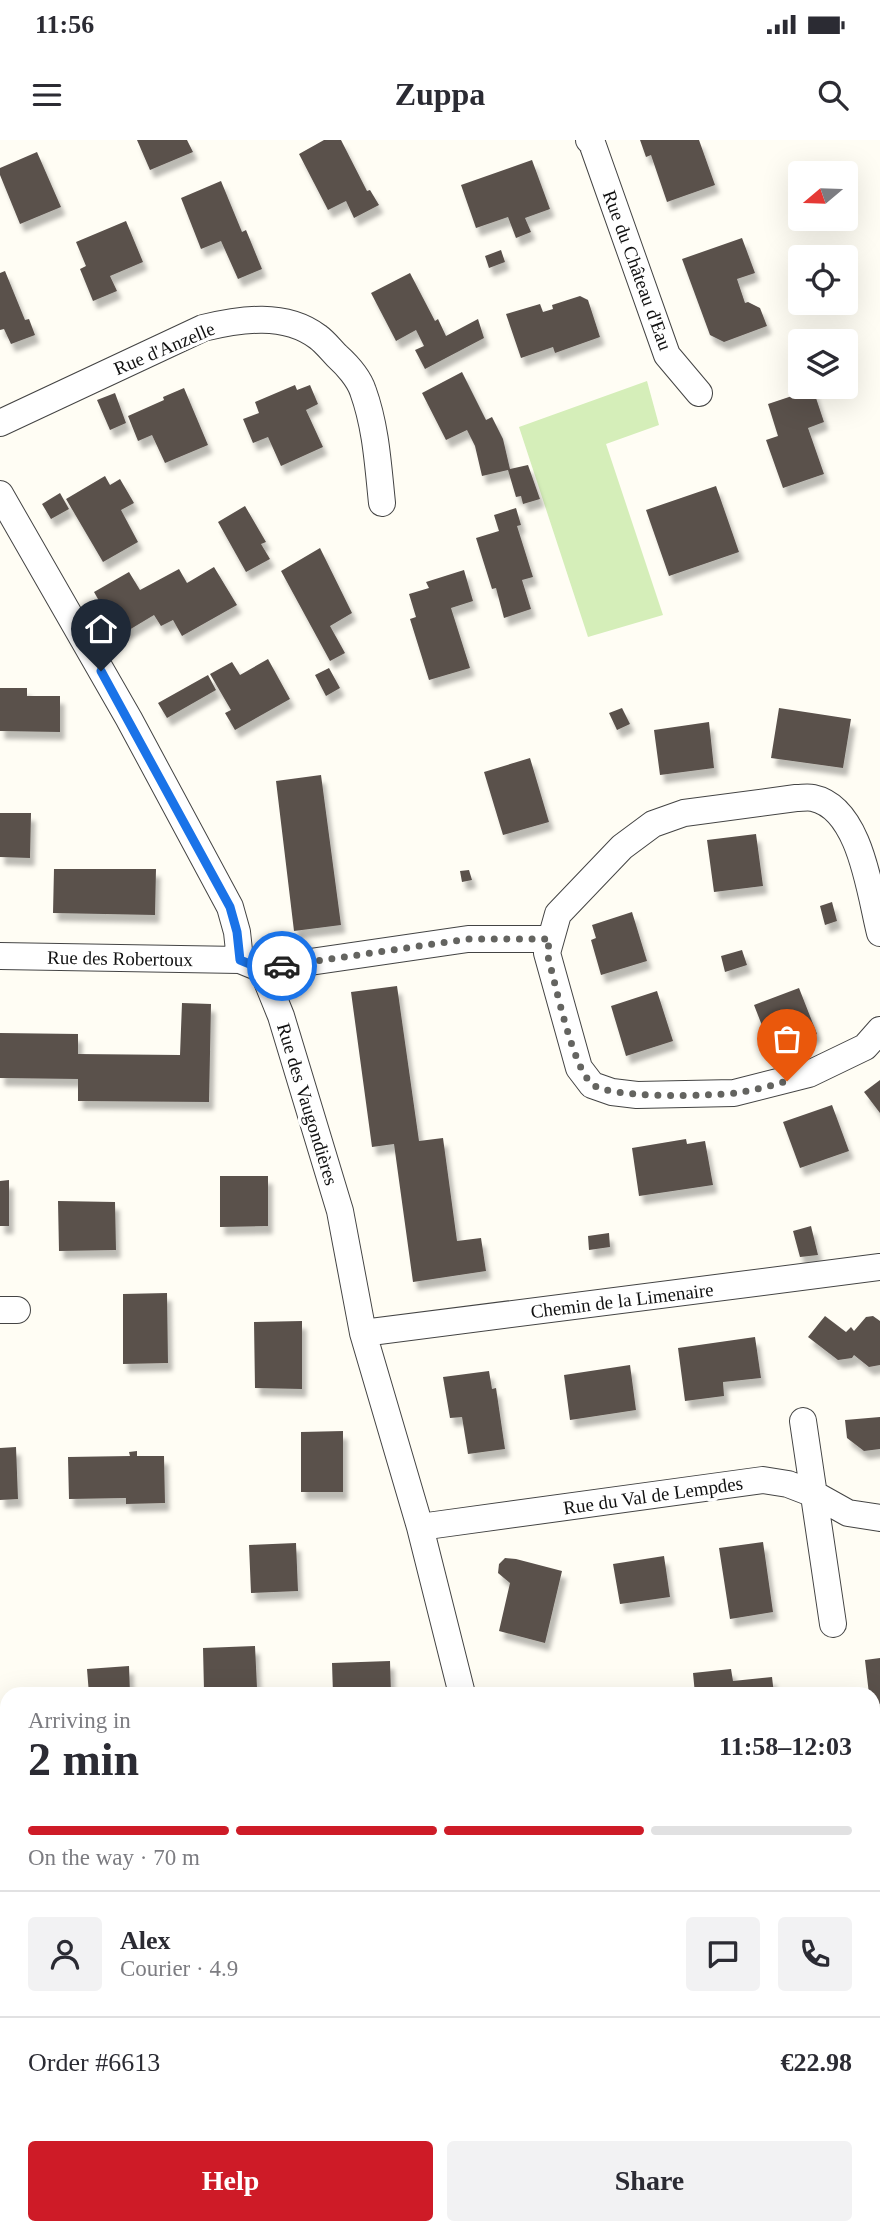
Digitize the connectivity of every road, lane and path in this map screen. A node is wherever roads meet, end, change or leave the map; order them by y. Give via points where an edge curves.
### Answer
1 (589, 140) edge
2 (699, 393) dead end
3 (0, 424) edge
4 (0, 494) edge
5 (382, 503) dead end
6 (880, 933) edge
7 (550, 939) junction
8 (0, 956) edge
9 (251, 964) junction
10 (880, 1030) edge
11 (880, 1267) edge
12 (363, 1334) junction
13 (803, 1421) dead end
14 (814, 1494) junction
15 (880, 1518) edge
16 (421, 1527) junction
17 (833, 1624) dead end
18 (459, 1687) edge

1 - 2 street, Rue du Château d'Eau via 667,355
3 - 5 street, Rue d'Anzelle via 203,328 263,319 292,324 318,336 362,387 374,426
4 - 9 street, Rue des Vaugondières via 230,907
6 - 7 street via 855,838 844,820 813,798 796,798 684,813 653,824 622,847 558,914
7 - 9 street, Rue des Robertoux via 468,939
7 - 10 street via 547,953 579,1068 592,1085 612,1092 734,1093 764,1087 849,1056
8 - 9 street, Rue des Robertoux
9 - 12 street, Rue des Vaugondières via 281,1016 340,1211
11 - 12 street, Chemin de la Limenaire
12 - 16 street, Rue des Vaugondières
13 - 14 street
14 - 15 street, Rue du Val de Lempdes via 848,1513
14 - 16 street, Rue du Val de Lempdes via 764,1479
14 - 17 street
16 - 18 street, Rue des Vaugondières

